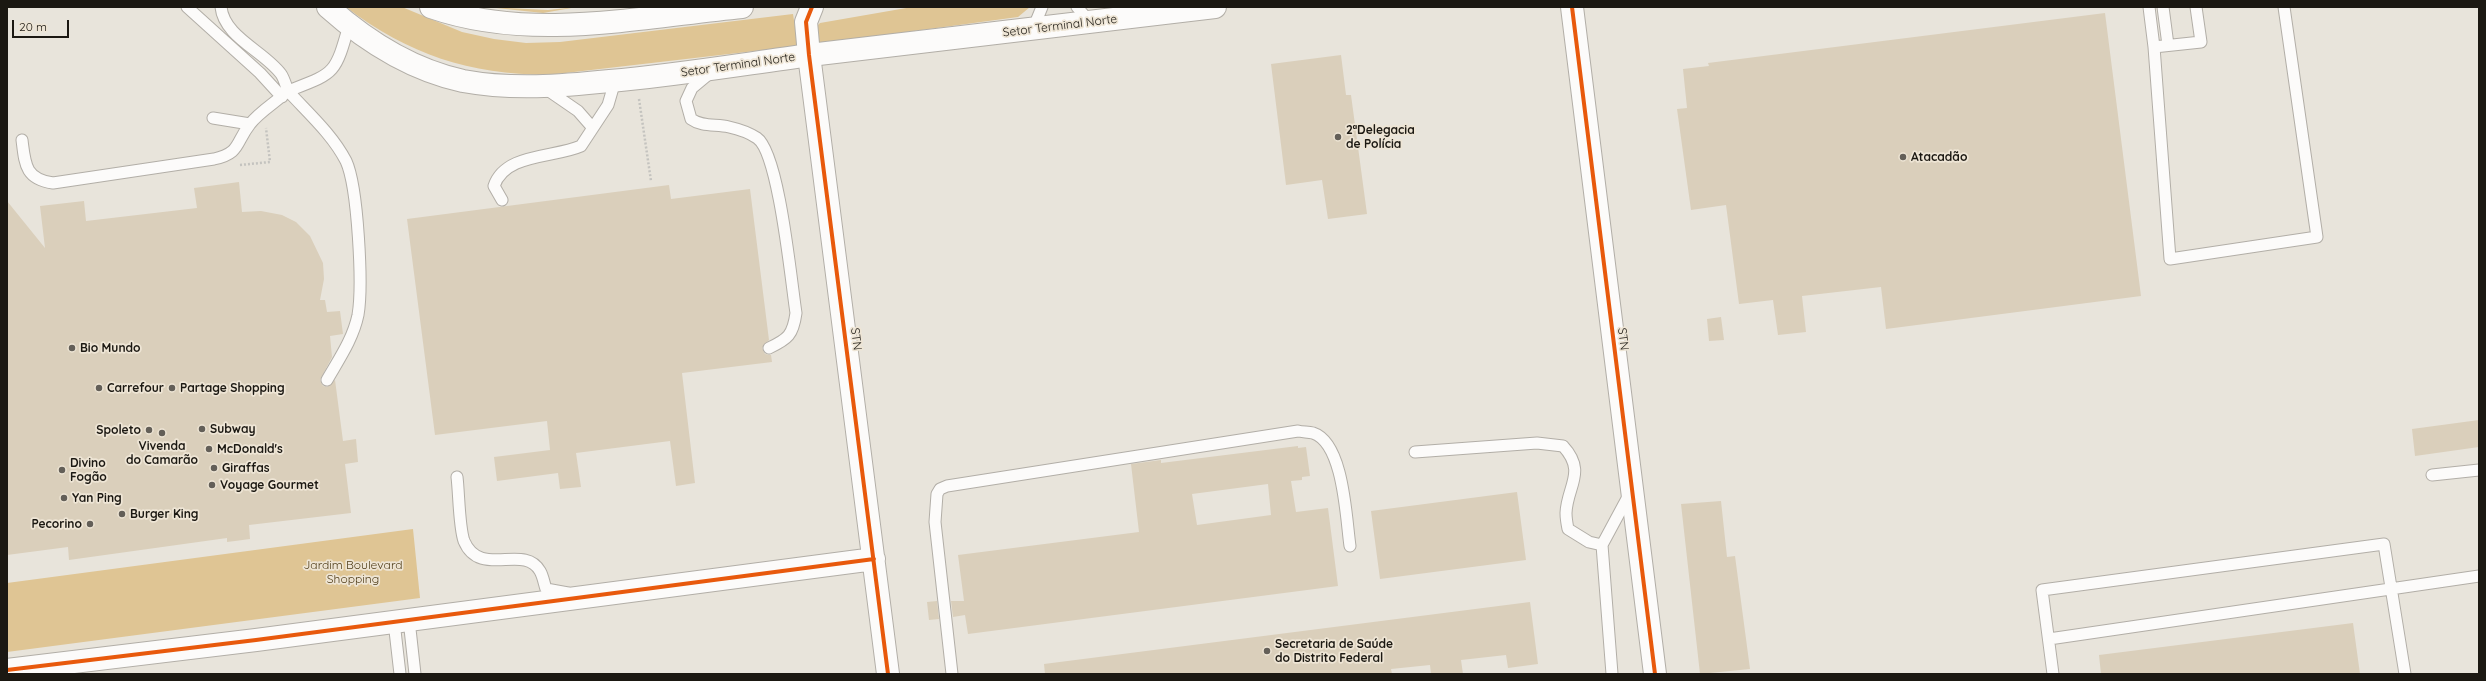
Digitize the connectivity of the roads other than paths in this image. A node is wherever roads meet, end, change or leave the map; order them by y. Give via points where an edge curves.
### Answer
1 (187, 7) edge
2 (221, 7) edge
3 (328, 7) edge
4 (431, 7) edge
5 (742, 7) edge
6 (812, 7) edge
7 (1042, 7) edge
8 (1215, 7) edge
9 (1572, 7) edge
10 (2149, 7) edge
11 (2163, 7) edge
12 (2196, 7) edge
13 (2284, 7) edge
14 (684, 10) edge
15 (1084, 15) edge
16 (349, 25) junction
17 (1033, 30) junction
18 (2168, 45) junction
19 (2154, 47) junction
20 (809, 55) junction
21 (715, 70) junction
22 (625, 80) junction
23 (544, 88) junction
24 (285, 94) junction
25 (213, 118) dead end
26 (250, 124) junction
27 (592, 127) junction
28 (22, 140) dead end
29 (502, 200) dead end
30 (769, 348) dead end
31 (327, 380) dead end
32 (1414, 452) dead end
33 (2479, 470) edge
34 (2432, 475) dead end
35 (457, 477) dead end
36 (1632, 489) junction
37 (1602, 545) junction
38 (1350, 546) dead end
39 (874, 559) junction
40 (2479, 576) edge
41 (2390, 588) junction
42 (546, 589) junction
43 (582, 598) junction
44 (511, 607) junction
45 (401, 621) junction
46 (2049, 639) junction
47 (7, 670) edge
48 (400, 674) edge
49 (415, 674) edge
50 (888, 674) edge
51 (952, 674) edge
52 (1612, 674) edge
53 (1655, 674) edge
54 (2053, 674) edge
55 (2405, 674) edge

1 - 24 lane
2 - 24 lane via 222,17 229,27 281,74
3 - 16 street, Setor Terminal Norte
4 - 14 street via 468,19 505,24 590,24
5 - 14 street
6 - 20 street, STN via 806,22
7 - 17 lane
8 - 15 street, Setor Terminal Norte
9 - 36 street, STN
10 - 19 lane
11 - 18 lane
12 - 18 lane via 2201,42
13 - 19 lane via 2317,237 2170,259
15 - 17 street, Setor Terminal Norte
16 - 23 street, Setor Terminal Norte via 402,58 434,74 466,81
16 - 24 lane via 340,56 326,77
17 - 20 street, Setor Terminal Norte
18 - 19 lane
20 - 21 street, Setor Terminal Norte
20 - 39 street, STN
21 - 22 street, Setor Terminal Norte
21 - 30 lane via 692,88 686,101 688,115 702,124 728,126 758,139 765,146 775,175 796,313 794,327 787,340
22 - 23 street, Setor Terminal Norte
22 - 27 lane
23 - 27 lane via 578,112
24 - 26 lane
24 - 31 lane via 334,141 346,163 354,198 361,262 358,314 350,340
25 - 26 lane
26 - 28 lane via 234,152 228,156 53,183 35,178 28,169 24,161
27 - 29 lane via 581,146 528,159 506,169 498,176 494,186
32 - 37 lane via 1537,443 1563,446 1572,455 1576,478 1566,512 1568,529 1589,542
33 - 34 lane
35 - 42 lane via 464,540 473,554 486,560 525,559 540,570
36 - 37 lane
36 - 53 street, STN
37 - 52 lane
38 - 51 lane via 1341,475 1327,446 1314,433 1298,431 947,486 940,489 937,494 935,522
39 - 43 street
39 - 50 street, STN
40 - 41 lane
41 - 46 lane
41 - 46 lane via 2384,544 2042,590
41 - 55 lane
42 - 43 lane
42 - 44 lane via 524,596
43 - 44 street
44 - 45 street
45 - 47 street
45 - 48 lane
45 - 49 lane
46 - 54 lane

